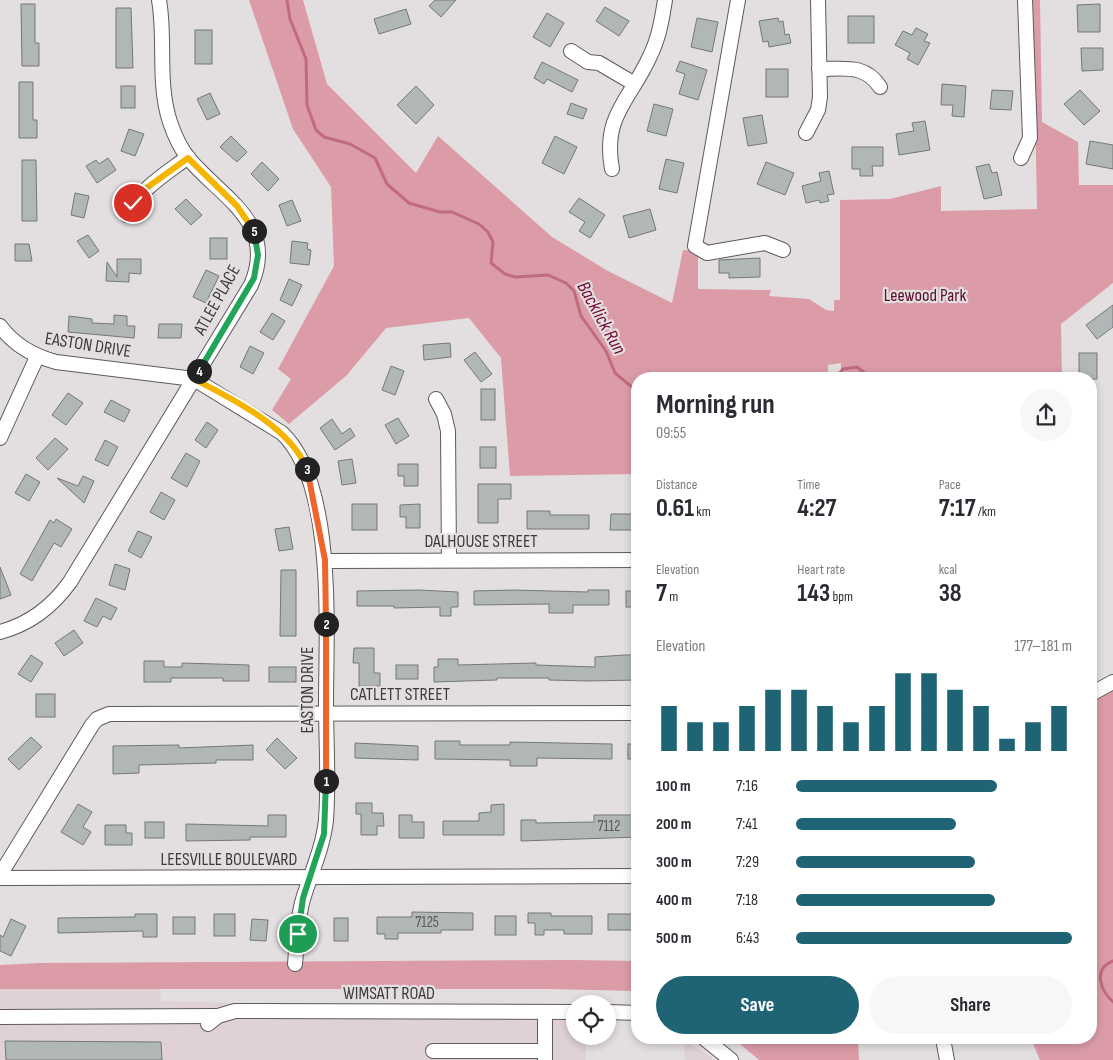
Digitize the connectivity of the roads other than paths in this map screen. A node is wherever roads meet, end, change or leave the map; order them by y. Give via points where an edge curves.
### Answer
1 (159, 0) edge
2 (665, 0) edge
3 (738, 0) edge
4 (818, 0) edge
5 (1025, 0) edge
6 (572, 51) dead end
7 (819, 69) junction
8 (633, 83) junction
9 (880, 87) dead end
10 (806, 133) dead end
11 (188, 158) junction
12 (1021, 158) dead end
13 (612, 169) dead end
14 (127, 215) dead end
15 (783, 250) dead end
16 (0, 326) edge
17 (37, 357) junction
18 (194, 379) junction
19 (436, 399) dead end
20 (0, 438) edge
21 (449, 559) junction
22 (325, 560) junction
23 (631, 560) edge
24 (0, 632) edge
25 (1113, 682) edge
26 (1097, 691) edge
27 (631, 712) edge
28 (326, 713) junction
29 (631, 876) edge
30 (0, 877) edge
31 (310, 878) junction
32 (296, 964) dead end
33 (546, 1012) junction
34 (566, 1012) edge
35 (616, 1012) edge
36 (631, 1013) edge
37 (0, 1017) edge
38 (711, 1044) edge
39 (944, 1044) edge
40 (433, 1051) dead end
41 (546, 1056) edge
42 (731, 1060) edge
43 (947, 1060) edge

1 - 11 street, ATLEE PLACE via 166,109 173,131
2 - 8 street via 654,48
3 - 15 street via 695,246 707,252 765,243
4 - 7 street
5 - 12 street via 1030,138
6 - 8 street
7 - 9 street via 852,69 872,75
7 - 10 street via 818,110
8 - 13 street via 611,132
11 - 14 street via 145,189
11 - 18 street, ATLEE PLACE via 245,214 255,234 258,255 251,284
16 - 17 street, EASTON DRIVE via 16,343
17 - 18 street, EASTON DRIVE
17 - 20 street
18 - 22 street, EASTON DRIVE via 290,440 300,454 310,481
18 - 24 street, ATLEE PLACE via 62,592 35,617
19 - 21 street via 448,432
21 - 22 street, DALHOUSE STREET
21 - 23 street, DALHOUSE STREET
22 - 28 street, EASTON DRIVE
25 - 26 street
27 - 28 street, CATLETT STREET
28 - 30 street, CATLETT STREET via 102,716 92,725
28 - 31 street, EASTON DRIVE via 326,820
29 - 31 street, LEESVILLE BOULEVARD
30 - 31 street, LEESVILLE BOULEVARD
31 - 32 street, EASTON DRIVE via 303,898
33 - 34 street, WIMSATT ROAD
33 - 37 street, WIMSATT ROAD via 235,1011 213,1020
33 - 41 street
35 - 36 street
38 - 42 street
39 - 43 street
40 - 41 street

